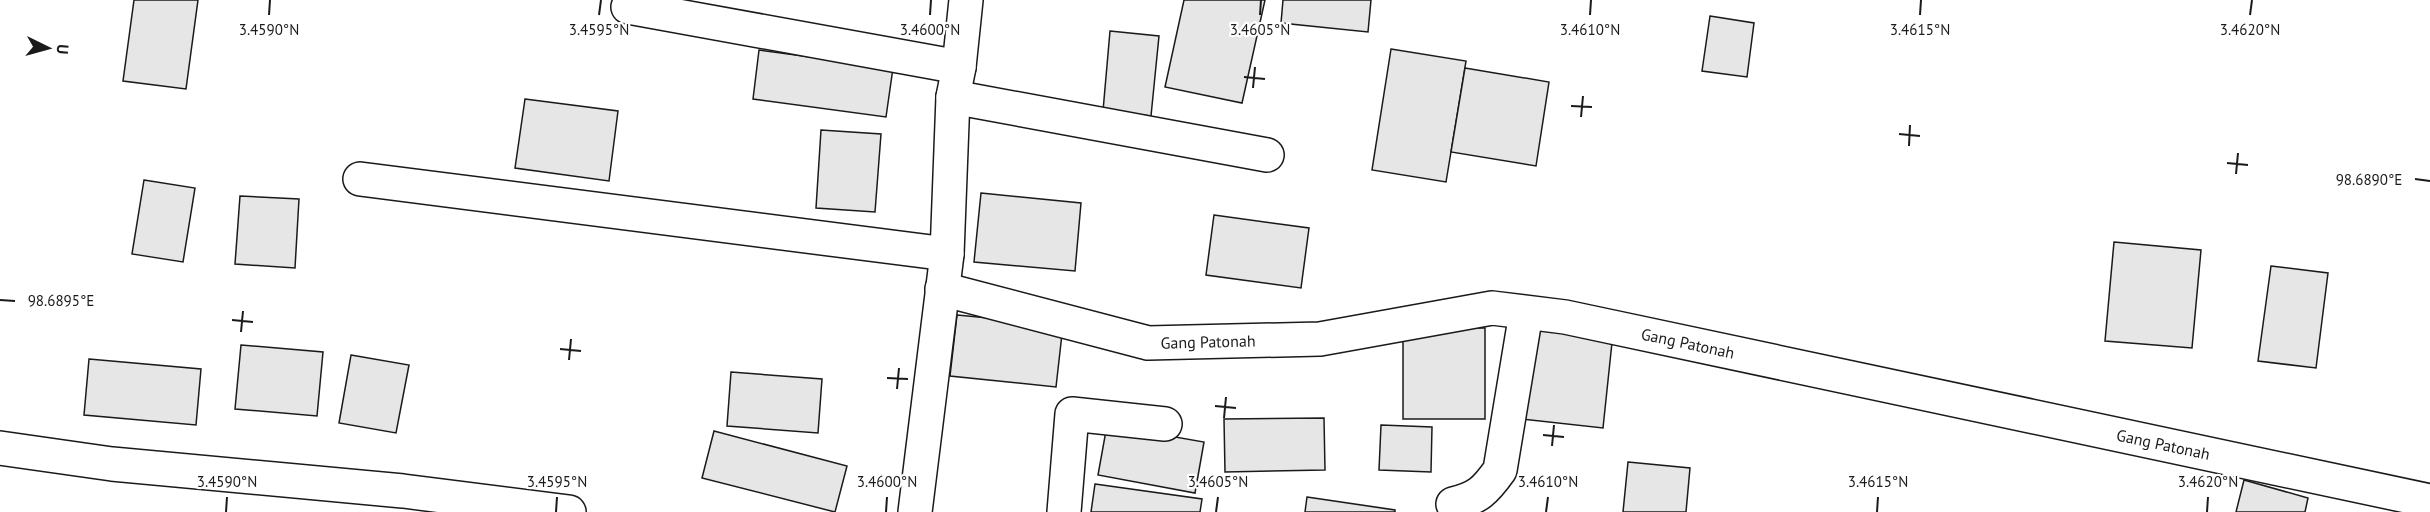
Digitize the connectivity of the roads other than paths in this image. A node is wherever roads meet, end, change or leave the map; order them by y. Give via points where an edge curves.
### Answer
1 (966, 0) edge
2 (628, 7) dead end
3 (956, 82) junction
4 (1267, 155) dead end
5 (360, 179) dead end
6 (947, 254) junction
7 (942, 290) junction
8 (1526, 313) junction
9 (1165, 424) dead end
10 (0, 448) edge
11 (2430, 501) edge
12 (1453, 504) dead end
13 (569, 512) edge
14 (915, 512) edge
15 (1064, 512) edge

1 - 3 street
2 - 3 street
3 - 4 street
3 - 6 street
5 - 6 street
6 - 7 street
7 - 8 street, Gang Patonah via 1148,343 1320,339 1492,308
7 - 14 street
8 - 11 street, Gang Patonah via 1577,319
8 - 12 street via 1500,470 1485,490 1471,500
9 - 15 street via 1072,414
10 - 13 street via 112,464 403,491

